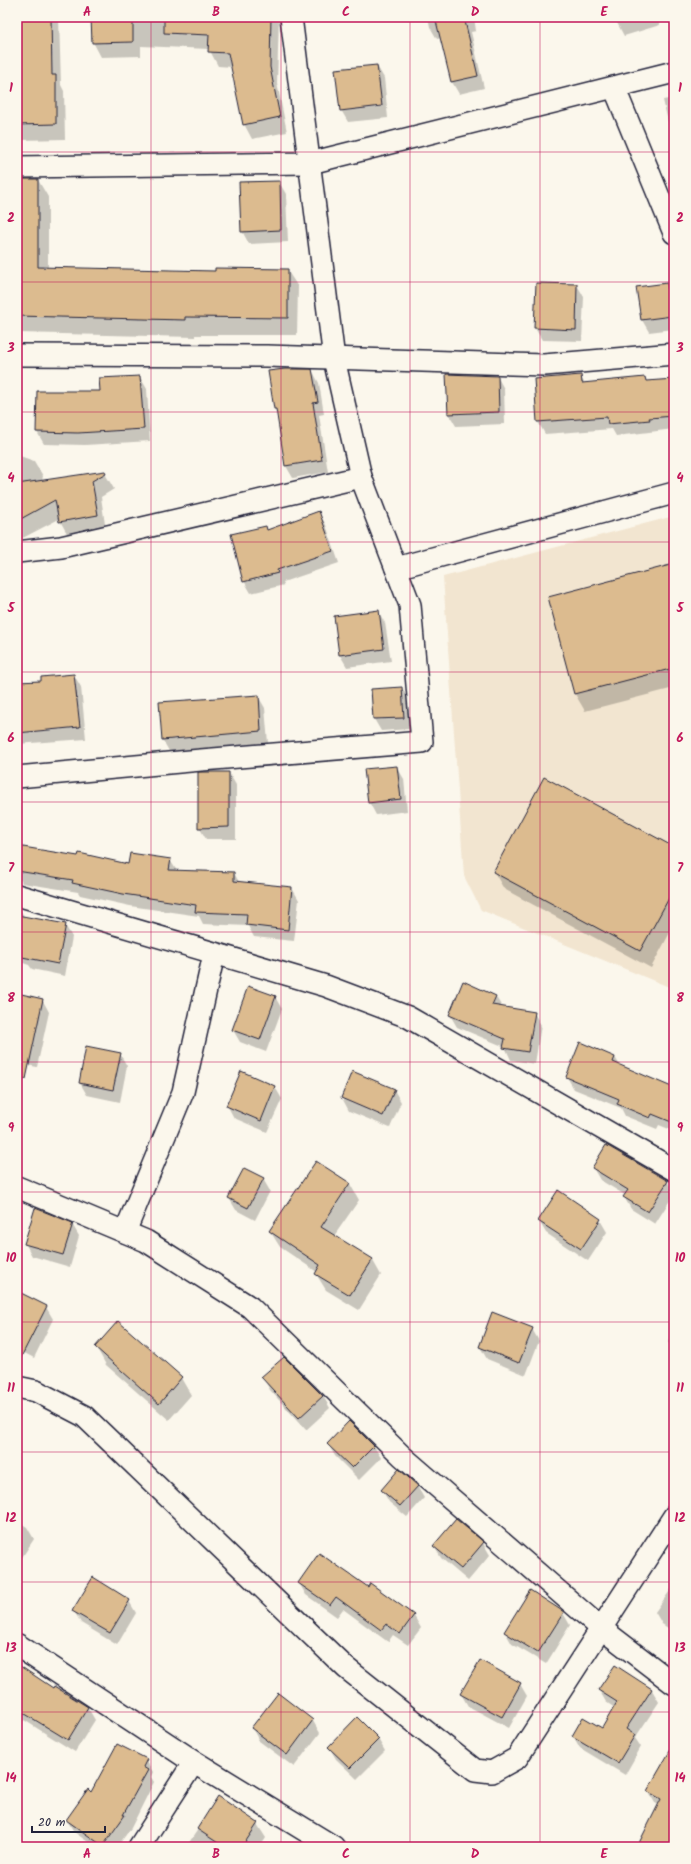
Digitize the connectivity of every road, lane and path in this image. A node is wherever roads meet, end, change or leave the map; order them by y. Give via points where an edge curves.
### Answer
1 (291, 17) edge
2 (674, 72) edge
3 (614, 86) junction
4 (310, 163) junction
5 (17, 167) edge
6 (674, 233) edge
7 (674, 354) edge
8 (17, 355) edge
9 (334, 359) junction
10 (361, 477) junction
11 (674, 493) edge
12 (17, 552) edge
13 (396, 568) junction
14 (17, 777) edge
15 (17, 895) edge
16 (214, 954) junction
17 (674, 1170) edge
18 (17, 1187) edge
19 (125, 1232) junction
20 (17, 1387) edge
21 (674, 1516) edge
22 (602, 1629) junction
23 (17, 1645) edge
24 (674, 1684) edge
25 (194, 1762) junction
26 (139, 1847) edge
27 (333, 1847) edge

1 - 4 street
2 - 3 street
3 - 4 street
3 - 6 street
4 - 5 street
4 - 9 street
7 - 9 street via 544,365
8 - 9 street via 267,356
9 - 10 street
10 - 12 street via 61,547
10 - 13 street
11 - 13 street
13 - 14 street via 410,605 422,742
15 - 16 street
16 - 17 street via 326,986 408,1017
16 - 19 street via 183,1092
18 - 19 street
19 - 22 street via 146,1240 250,1307 402,1456
20 - 22 street via 36,1391 84,1416 346,1668 475,1770 492,1772 517,1758
21 - 22 street
22 - 24 street
23 - 25 street
25 - 26 street
25 - 27 street

